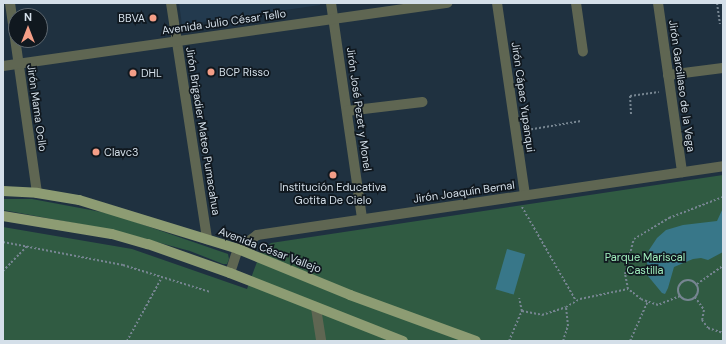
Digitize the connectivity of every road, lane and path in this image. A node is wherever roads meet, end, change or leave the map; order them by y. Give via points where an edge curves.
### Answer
1 (10, 3) edge
2 (171, 3) edge
3 (331, 3) edge
4 (448, 3) edge
5 (497, 3) edge
6 (576, 3) edge
7 (658, 3) edge
8 (717, 3) edge
9 (334, 19) junction
10 (720, 24) dead end
11 (177, 41) junction
12 (583, 52) dead end
13 (18, 64) junction
14 (3, 66) edge
15 (723, 68) edge
16 (668, 76) junction
17 (670, 90) junction
18 (422, 102) dead end
19 (347, 111) junction
20 (631, 114) dead end
21 (581, 121) dead end
22 (515, 132) junction
23 (723, 166) edge
24 (682, 172) junction
25 (3, 191) edge
26 (37, 193) junction
27 (520, 195) junction
28 (723, 197) edge
29 (3, 216) edge
30 (362, 219) junction
31 (207, 239) junction
32 (3, 242) edge
33 (27, 246) junction
34 (238, 249) junction
35 (723, 266) edge
36 (3, 271) edge
37 (230, 273) junction
38 (162, 277) junction
39 (697, 284) junction
40 (628, 290) junction
41 (210, 292) dead end
42 (680, 296) junction
43 (695, 297) junction
44 (519, 298) dead end
45 (576, 301) junction
46 (648, 301) junction
47 (566, 307) junction
48 (316, 308) junction
49 (522, 311) junction
50 (723, 334) edge
51 (127, 341) edge
52 (321, 341) edge
53 (403, 341) edge
54 (476, 341) edge
55 (509, 341) edge
56 (562, 341) edge
57 (630, 341) edge

1 - 13 street, Jirón Mama Ocllo
2 - 11 street, Jirón Brigadier Mateo Pumacahua
3 - 9 street, Jirón José Pezet y Monel
4 - 9 street, Avenida Julio César Tello
5 - 22 street, Jirón Cápac Yupanqui
6 - 12 street
7 - 16 street, Jirón Garcillaso de la Vega
8 - 10 path
9 - 11 street, Avenida Julio César Tello
9 - 19 street, Jirón José Pezet y Monel
11 - 13 street, Avenida Julio César Tello
11 - 31 street, Jirón Brigadier Mateo Pumacahua
13 - 14 street, Avenida Julio César Tello
13 - 26 street, Jirón Mama Ocllo
15 - 16 street
16 - 17 street, Jirón Garcillaso de la Vega
17 - 20 path via 630,96
17 - 24 street, Jirón Garcillaso de la Vega
18 - 19 street
19 - 30 street, Jirón José Pezet y Monel
21 - 22 path
22 - 27 street, Jirón Cápac Yupanqui
23 - 24 street, Jirón Joaquín Bernal
24 - 27 street, Jirón Joaquín Bernal
25 - 26 main road, Avenida César Vallejo
26 - 31 main road, Avenida César Vallejo via 79,200
27 - 30 street, Jirón Joaquín Bernal
27 - 45 path
28 - 40 path via 669,218 634,239 625,274
29 - 37 main road via 112,234
30 - 34 street, Jirón Joaquín Bernal via 257,235
31 - 34 main road, Avenida César Vallejo
32 - 33 path
33 - 36 path
33 - 38 path via 123,265
34 - 37 street
34 - 54 main road, Avenida César Vallejo via 350,295
35 - 39 path
37 - 48 main road
38 - 41 path
38 - 51 path
39 - 42 path via 688,279 682,281 678,290
39 - 43 path via 698,291
40 - 45 path
40 - 46 path
42 - 43 path via 686,300
42 - 46 path via 658,305
43 - 50 path via 704,310 702,320 708,328
44 - 49 path
45 - 47 path
46 - 57 path
47 - 49 path via 542,315
47 - 56 path via 568,326
48 - 52 street
48 - 53 main road
49 - 55 path

